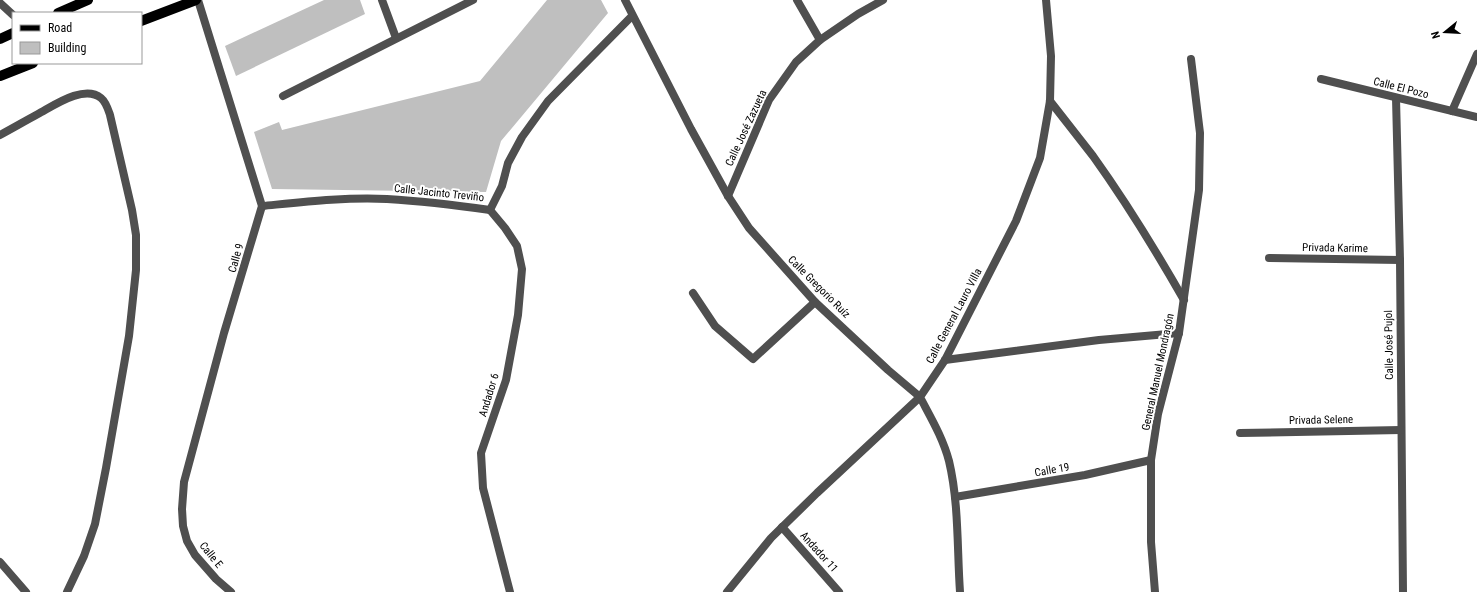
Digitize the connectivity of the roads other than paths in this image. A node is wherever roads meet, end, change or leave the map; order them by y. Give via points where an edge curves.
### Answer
1 (88, 0) edge
2 (197, 0) edge
3 (382, 0) edge
4 (473, 0) edge
5 (625, 0) edge
6 (797, 0) edge
7 (883, 0) edge
8 (1046, 0) edge
9 (0, 3) edge
10 (60, 12) edge
11 (12, 14) edge
12 (632, 16) junction
13 (142, 21) edge
14 (12, 33) edge
15 (0, 38) edge
16 (396, 38) junction
17 (820, 40) junction
18 (1477, 54) edge
19 (1190, 59) dead end
20 (30, 64) edge
21 (0, 76) edge
22 (1321, 79) dead end
23 (283, 96) dead end
24 (1396, 98) junction
25 (1050, 101) junction
26 (1452, 111) junction
27 (1477, 117) edge
28 (0, 136) edge
29 (728, 196) junction
30 (262, 206) junction
31 (490, 210) junction
32 (1269, 258) dead end
33 (1400, 260) junction
34 (693, 293) dead end
35 (1184, 300) junction
36 (815, 302) junction
37 (1179, 333) junction
38 (945, 360) junction
39 (920, 397) junction
40 (1401, 430) junction
41 (1240, 433) dead end
42 (1151, 460) junction
43 (955, 497) junction
44 (183, 526) joint
45 (782, 527) junction
46 (0, 562) edge
47 (26, 592) edge
48 (67, 592) edge
49 (231, 592) edge
50 (510, 592) edge
51 (727, 592) edge
52 (840, 592) edge
53 (960, 592) edge
54 (1155, 592) edge
55 (1402, 592) edge

1 - 10 main road
2 - 13 main road
2 - 30 street
3 - 16 street
4 - 16 street
5 - 12 street, Calle Gregorio Ruíz
6 - 17 street
7 - 17 street, Calle José Zazueta
8 - 25 street, Calle General Lauro Villa via 1051,56
9 - 11 street
12 - 29 street, Calle Gregorio Ruíz
12 - 31 street, Calle Jacinto Treviño via 548,101 511,157 502,186
14 - 15 main road
16 - 23 street
17 - 29 street, Calle José Zazueta via 796,62 769,100
18 - 26 street
19 - 35 street, General Manuel Mondragón via 1200,133 1199,190
20 - 21 main road
22 - 24 street, Calle El Pozo
24 - 26 street, Calle El Pozo
24 - 33 street, Calle José Pujol
25 - 35 street via 1131,212
25 - 38 street, Calle General Lauro Villa via 1040,158 1016,221
26 - 27 street, Calle El Pozo
28 - 48 street via 63,100 82,94 101,98 110,115 136,235 136,270 120,396 95,524 84,556
29 - 36 street, Calle Gregorio Ruíz via 750,228
30 - 31 street, Calle Jacinto Treviño via 346,199 385,199 434,202
30 - 44 street, Calle 9 via 184,482
31 - 50 street, Andador 6 via 517,246 522,269 518,315 506,380 481,453 483,488
32 - 33 street, Privada Karime
33 - 40 street, Calle José Pujol
34 - 36 street via 714,326 753,359
35 - 37 street, General Manuel Mondragón
36 - 39 street, Calle Gregorio Ruíz
37 - 38 street via 1099,340
37 - 42 street, General Manuel Mondragón via 1158,414
38 - 39 street, Calle General Lauro Villa
39 - 43 street, Calle Gregorio Ruíz via 939,433 949,461
39 - 45 street, Calle General Lauro Villa
40 - 41 street, Privada Selene
40 - 55 street, Calle José Pujol
42 - 43 street, Calle 19 via 1085,475
42 - 54 street, General Manuel Mondragón via 1151,542
43 - 53 street, Calle Gregorio Ruíz
44 - 49 street, Calle E via 187,541 195,555
45 - 51 street, Calle General Lauro Villa
45 - 52 street, Andador 11
46 - 47 street

